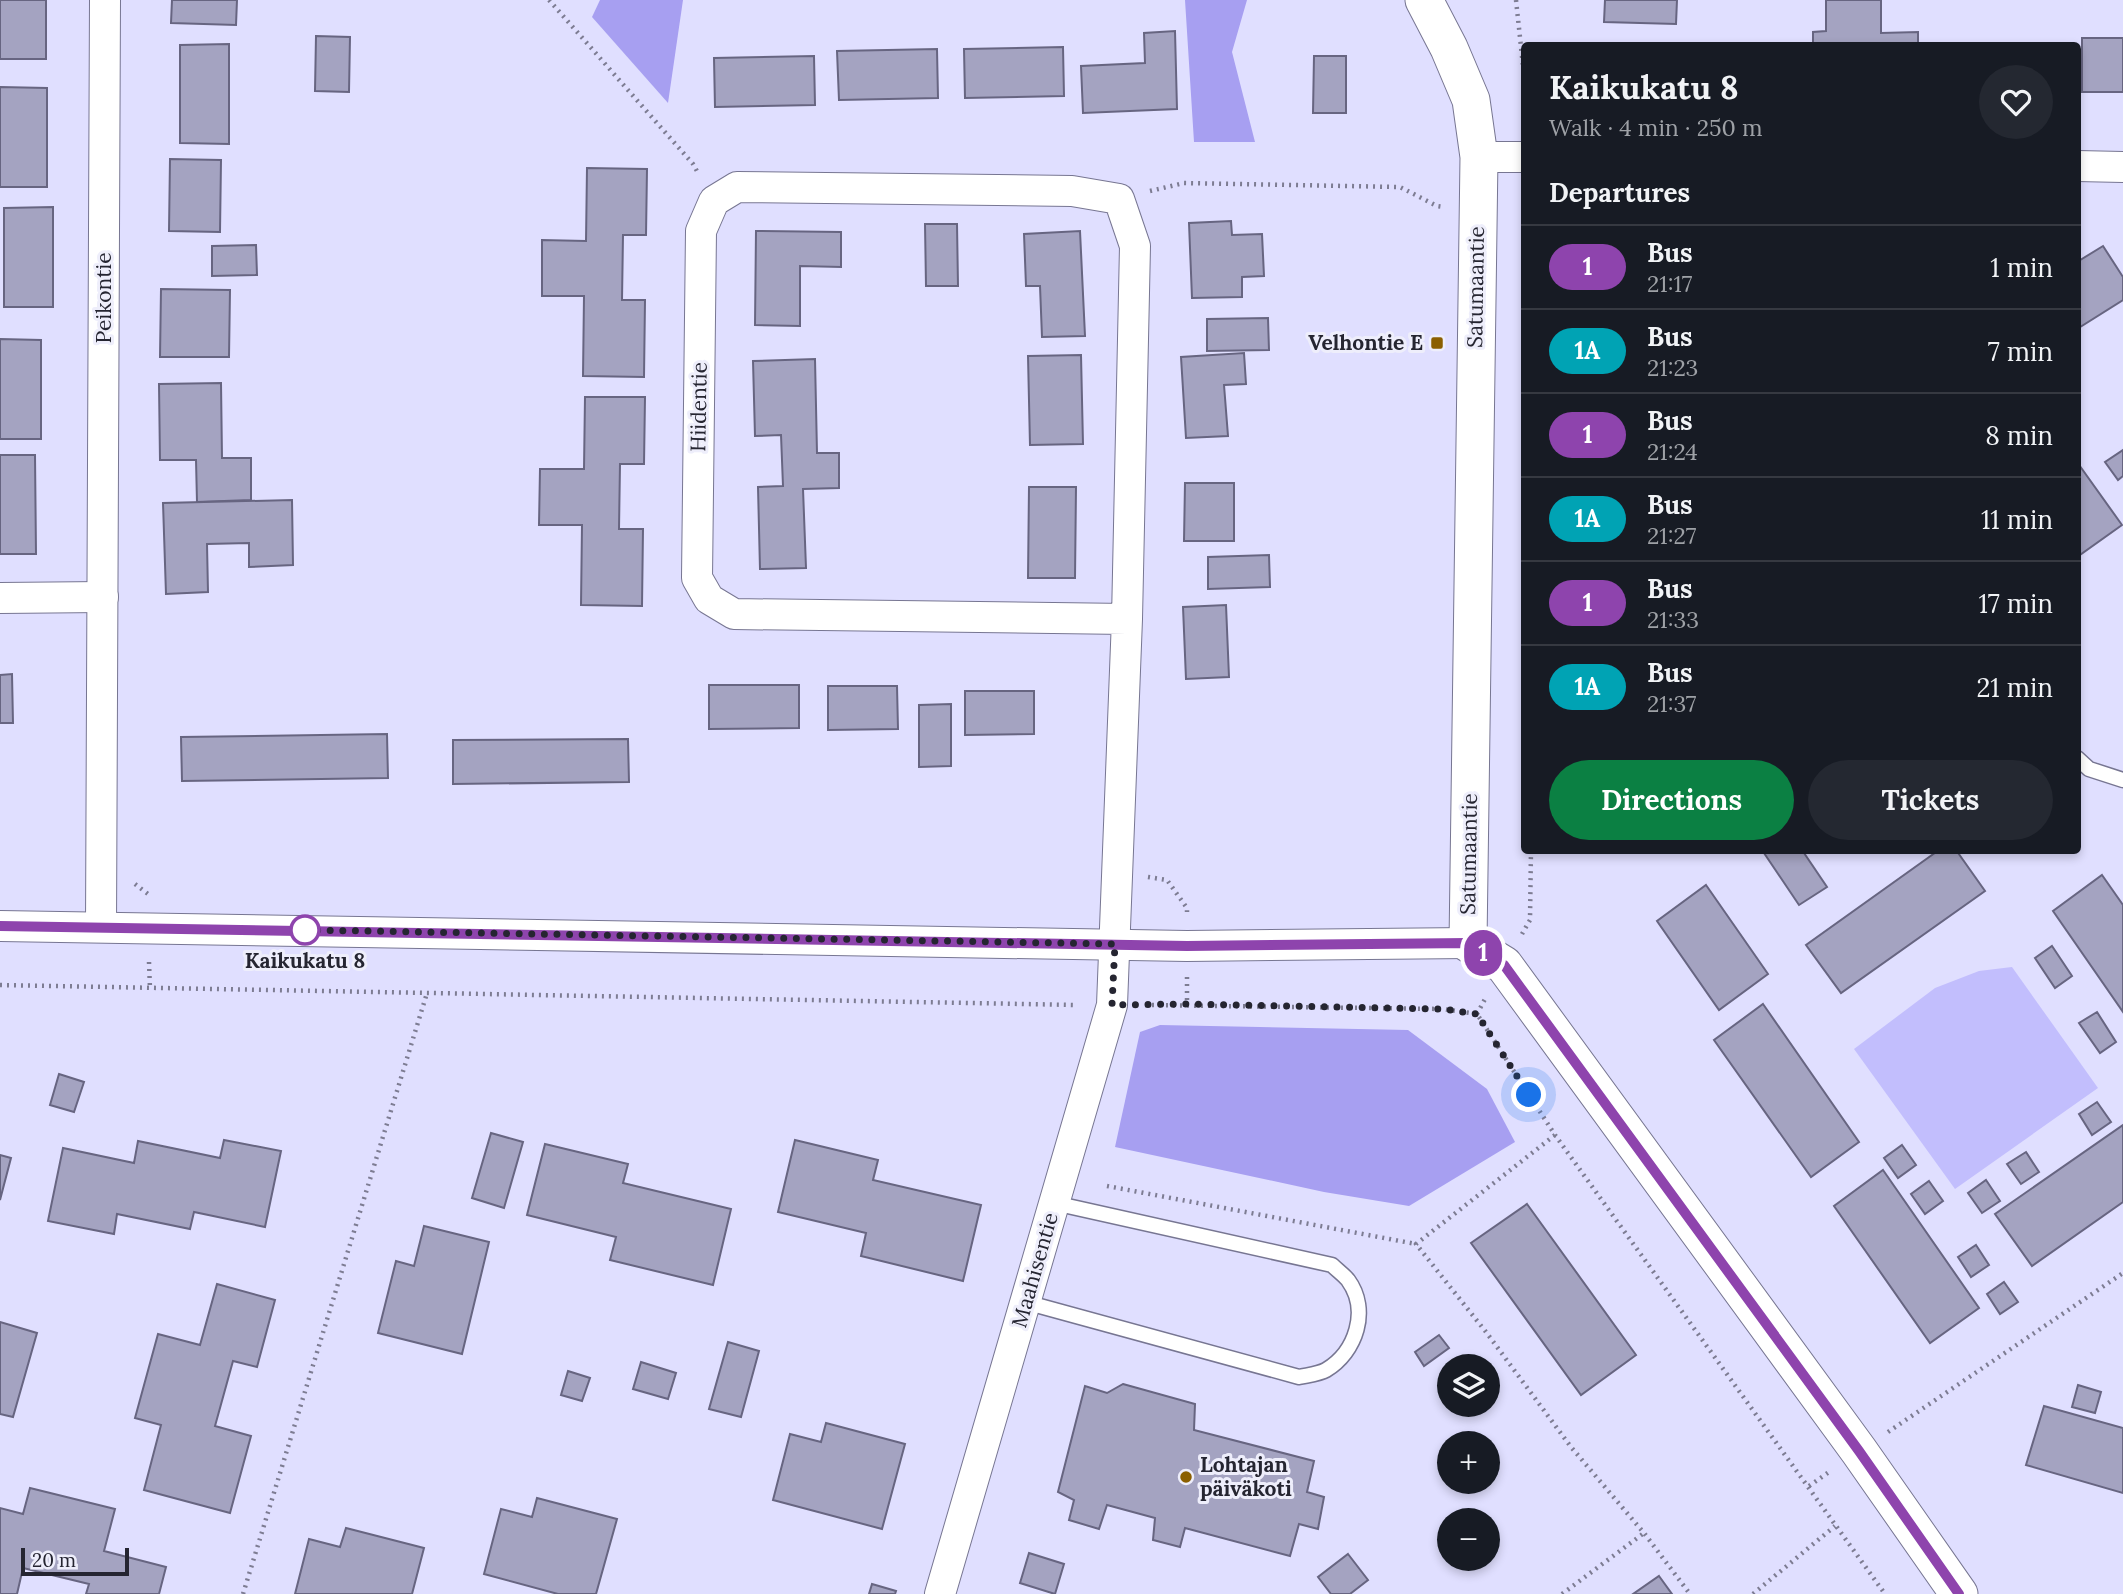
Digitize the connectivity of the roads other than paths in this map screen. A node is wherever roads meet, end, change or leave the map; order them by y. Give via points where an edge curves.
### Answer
1 (105, 0) edge
2 (1424, 0) edge
3 (1479, 157) junction
4 (1521, 157) edge
5 (2081, 166) edge
6 (2123, 167) edge
7 (1119, 199) joint
8 (103, 597) junction
9 (0, 598) edge
10 (1126, 619) junction
11 (2081, 762) edge
12 (2123, 780) edge
13 (0, 926) edge
14 (101, 927) junction
15 (1468, 943) junction
16 (1115, 944) junction
17 (1058, 1190) junction
18 (1025, 1302) junction
19 (940, 1594) edge
20 (1959, 1594) edge

1 - 8 street, Peikontie
2 - 3 street, Satumaantie via 1471,100
3 - 4 street
3 - 15 street, Satumaantie
5 - 6 street
7 - 10 street, Maahisentie via 1135,246
7 - 10 street, Hiidentie via 1072,191 737,187 714,201 701,231 697,578 709,599 734,614
8 - 9 street
8 - 14 street, Peikontie
10 - 16 street, Maahisentie
11 - 12 lane via 2089,769
13 - 14 street
14 - 16 street
15 - 16 street
15 - 20 street, Satumaantie via 1504,965
16 - 17 street, Maahisentie via 1112,1005
17 - 18 street, Maahisentie
17 - 18 lane via 1332,1265 1348,1281 1360,1308 1356,1332 1346,1353 1324,1371 1299,1377
18 - 19 street, Maahisentie

